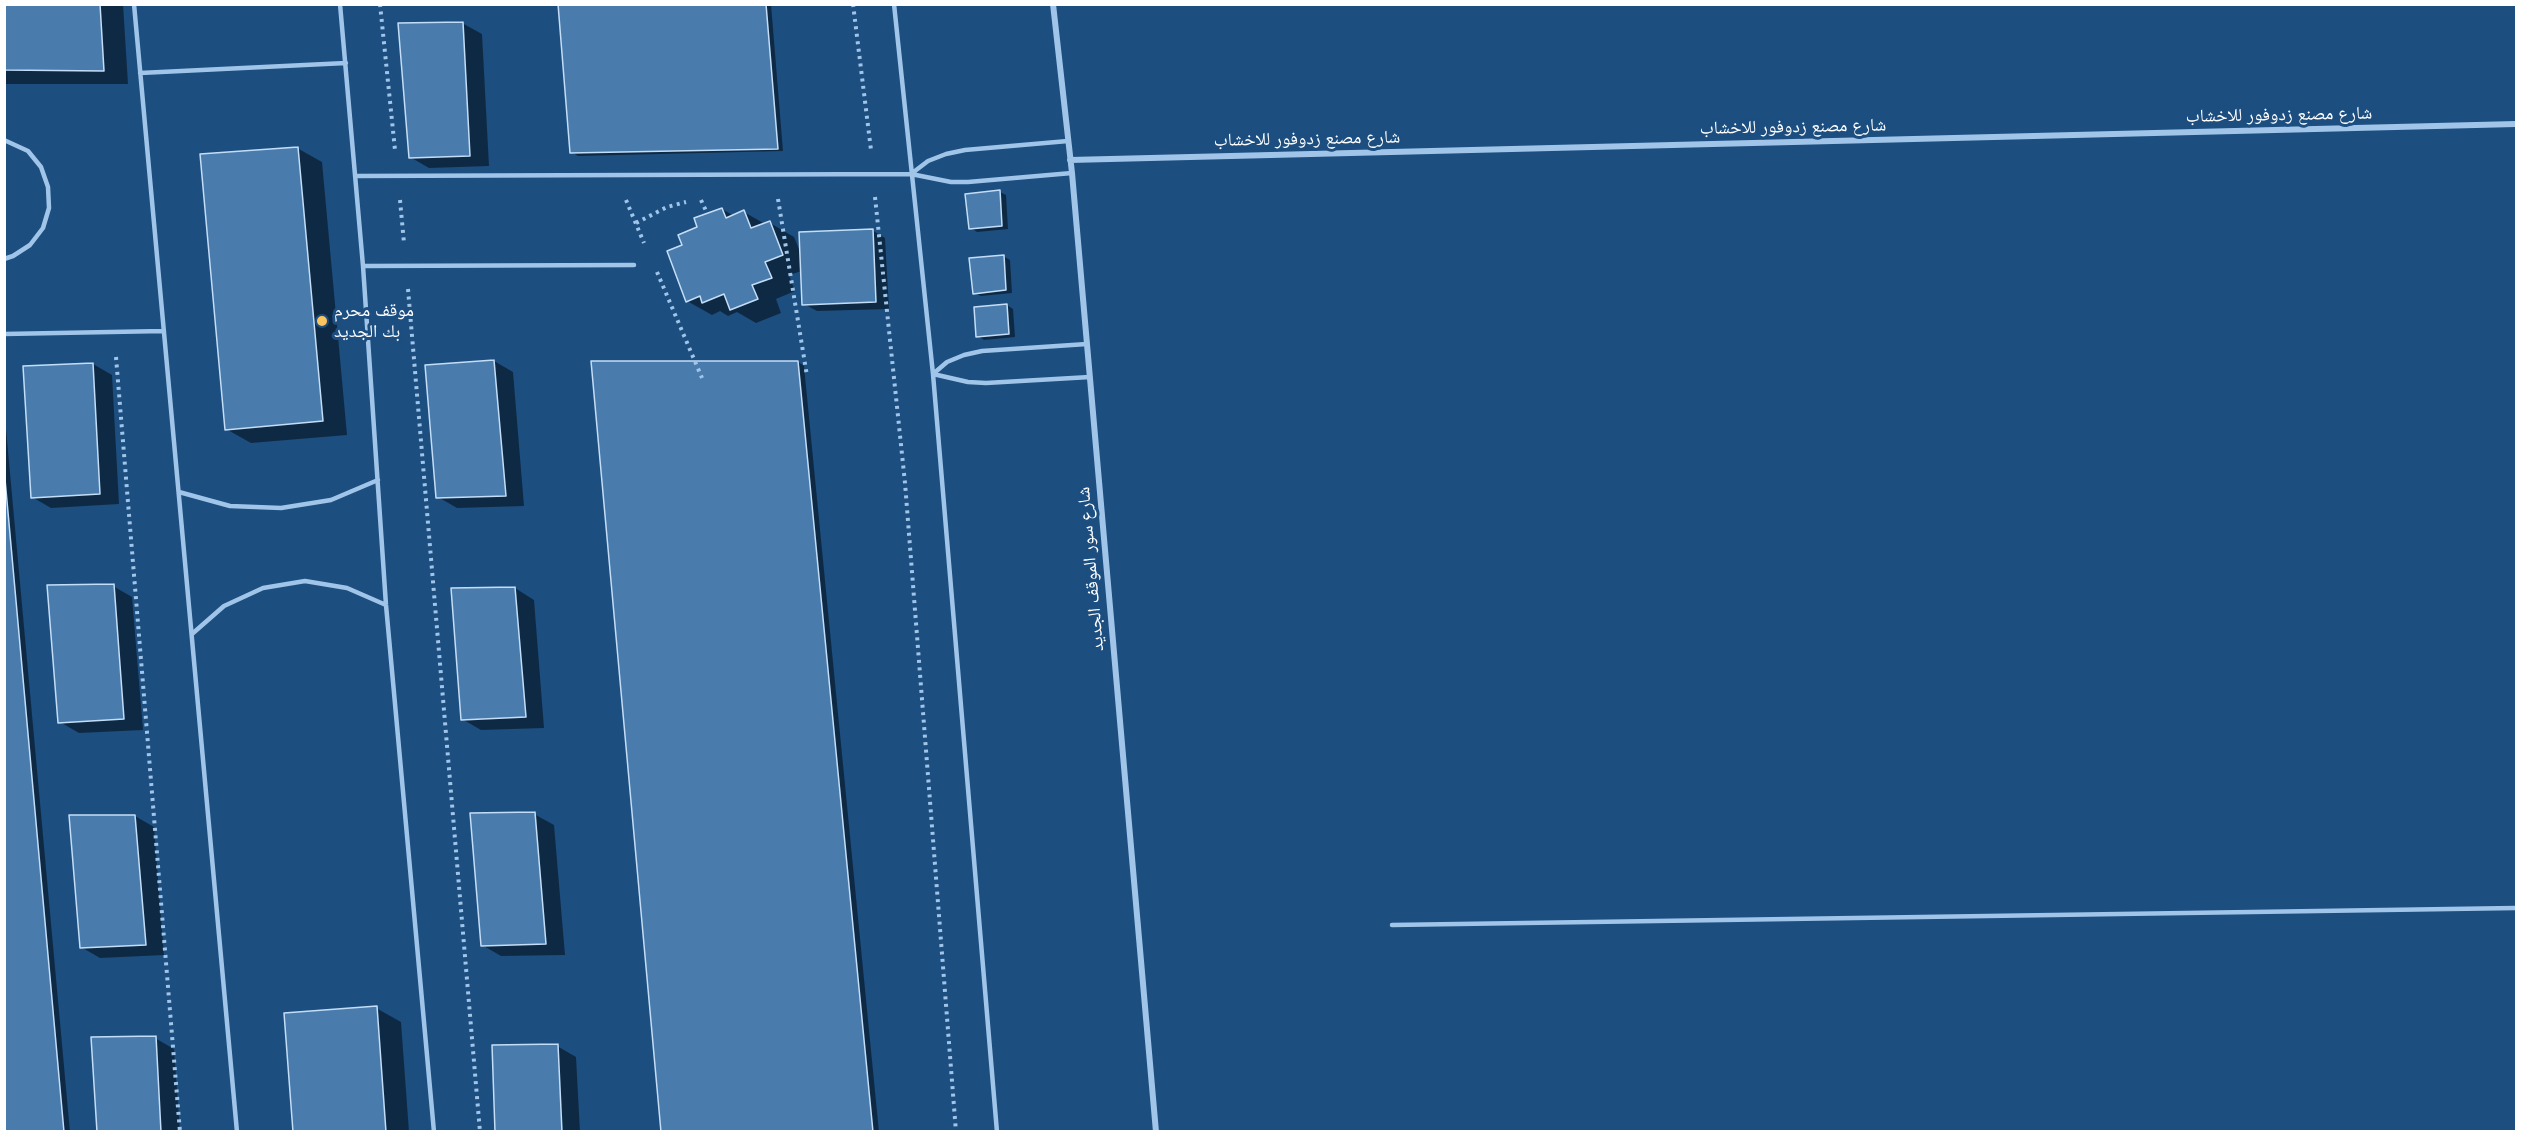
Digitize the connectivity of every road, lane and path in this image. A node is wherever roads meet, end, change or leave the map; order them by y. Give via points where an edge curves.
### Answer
1 (134, 4) edge
2 (340, 4) edge
3 (380, 4) edge
4 (853, 4) edge
5 (894, 4) edge
6 (1053, 4) edge
7 (346, 63) junction
8 (140, 73) junction
9 (2517, 124) edge
10 (4, 140) edge
11 (1068, 141) junction
12 (1071, 160) junction
13 (1072, 173) junction
14 (774, 174) junction
15 (873, 174) junction
16 (910, 174) junction
17 (355, 176) junction
18 (397, 176) junction
19 (709, 197) dead end
20 (770, 201) dead end
21 (779, 203) junction
22 (636, 223) dead end
23 (4, 259) edge
24 (634, 265) dead end
25 (363, 266) junction
26 (406, 266) junction
27 (164, 331) junction
28 (114, 332) junction
29 (4, 334) edge
30 (1087, 344) junction
31 (933, 374) junction
32 (807, 376) dead end
33 (1089, 377) junction
34 (378, 480) junction
35 (179, 492) junction
36 (386, 605) junction
37 (192, 634) junction
38 (2517, 908) edge
39 (1392, 925) dead end
40 (180, 1131) edge
41 (237, 1131) edge
42 (434, 1131) edge
43 (480, 1131) edge
44 (956, 1131) edge
45 (997, 1131) edge
46 (1156, 1131) edge

1 - 8 lane
2 - 7 lane
3 - 18 path
4 - 15 path
5 - 16 lane
6 - 11 street, شارع سور الموقف الجديد
7 - 8 lane
7 - 17 lane
8 - 27 lane
9 - 12 street, شارع مصنع زدوفور للاخشاب
10 - 23 lane via 28,151 41,167 48,187 49,208 43,228 30,245
11 - 12 street, شارع سور الموقف الجديد
11 - 16 lane via 965,150 928,161
12 - 13 street, شارع سور الموقف الجديد
13 - 16 lane via 968,182
13 - 30 street, شارع سور الموقف الجديد
14 - 15 lane
14 - 18 lane
14 - 21 path
15 - 16 lane
15 - 44 path via 905,483
16 - 31 lane
17 - 18 lane
17 - 25 lane
18 - 26 path
19 - 22 path via 667,207
20 - 21 path
21 - 32 path
24 - 26 lane
25 - 26 lane
25 - 34 lane
26 - 43 path
27 - 28 lane
27 - 35 lane
28 - 29 lane
28 - 40 path
30 - 31 lane via 973,353 947,362
30 - 33 street, شارع سور الموقف الجديد
31 - 33 lane via 986,383
31 - 45 lane
33 - 46 street, شارع سور الموقف الجديد
34 - 35 lane via 331,500 281,508 230,506
34 - 36 lane
35 - 37 lane
36 - 37 lane via 348,588 305,581 263,588 234,601
36 - 42 lane
37 - 41 lane
38 - 39 lane

